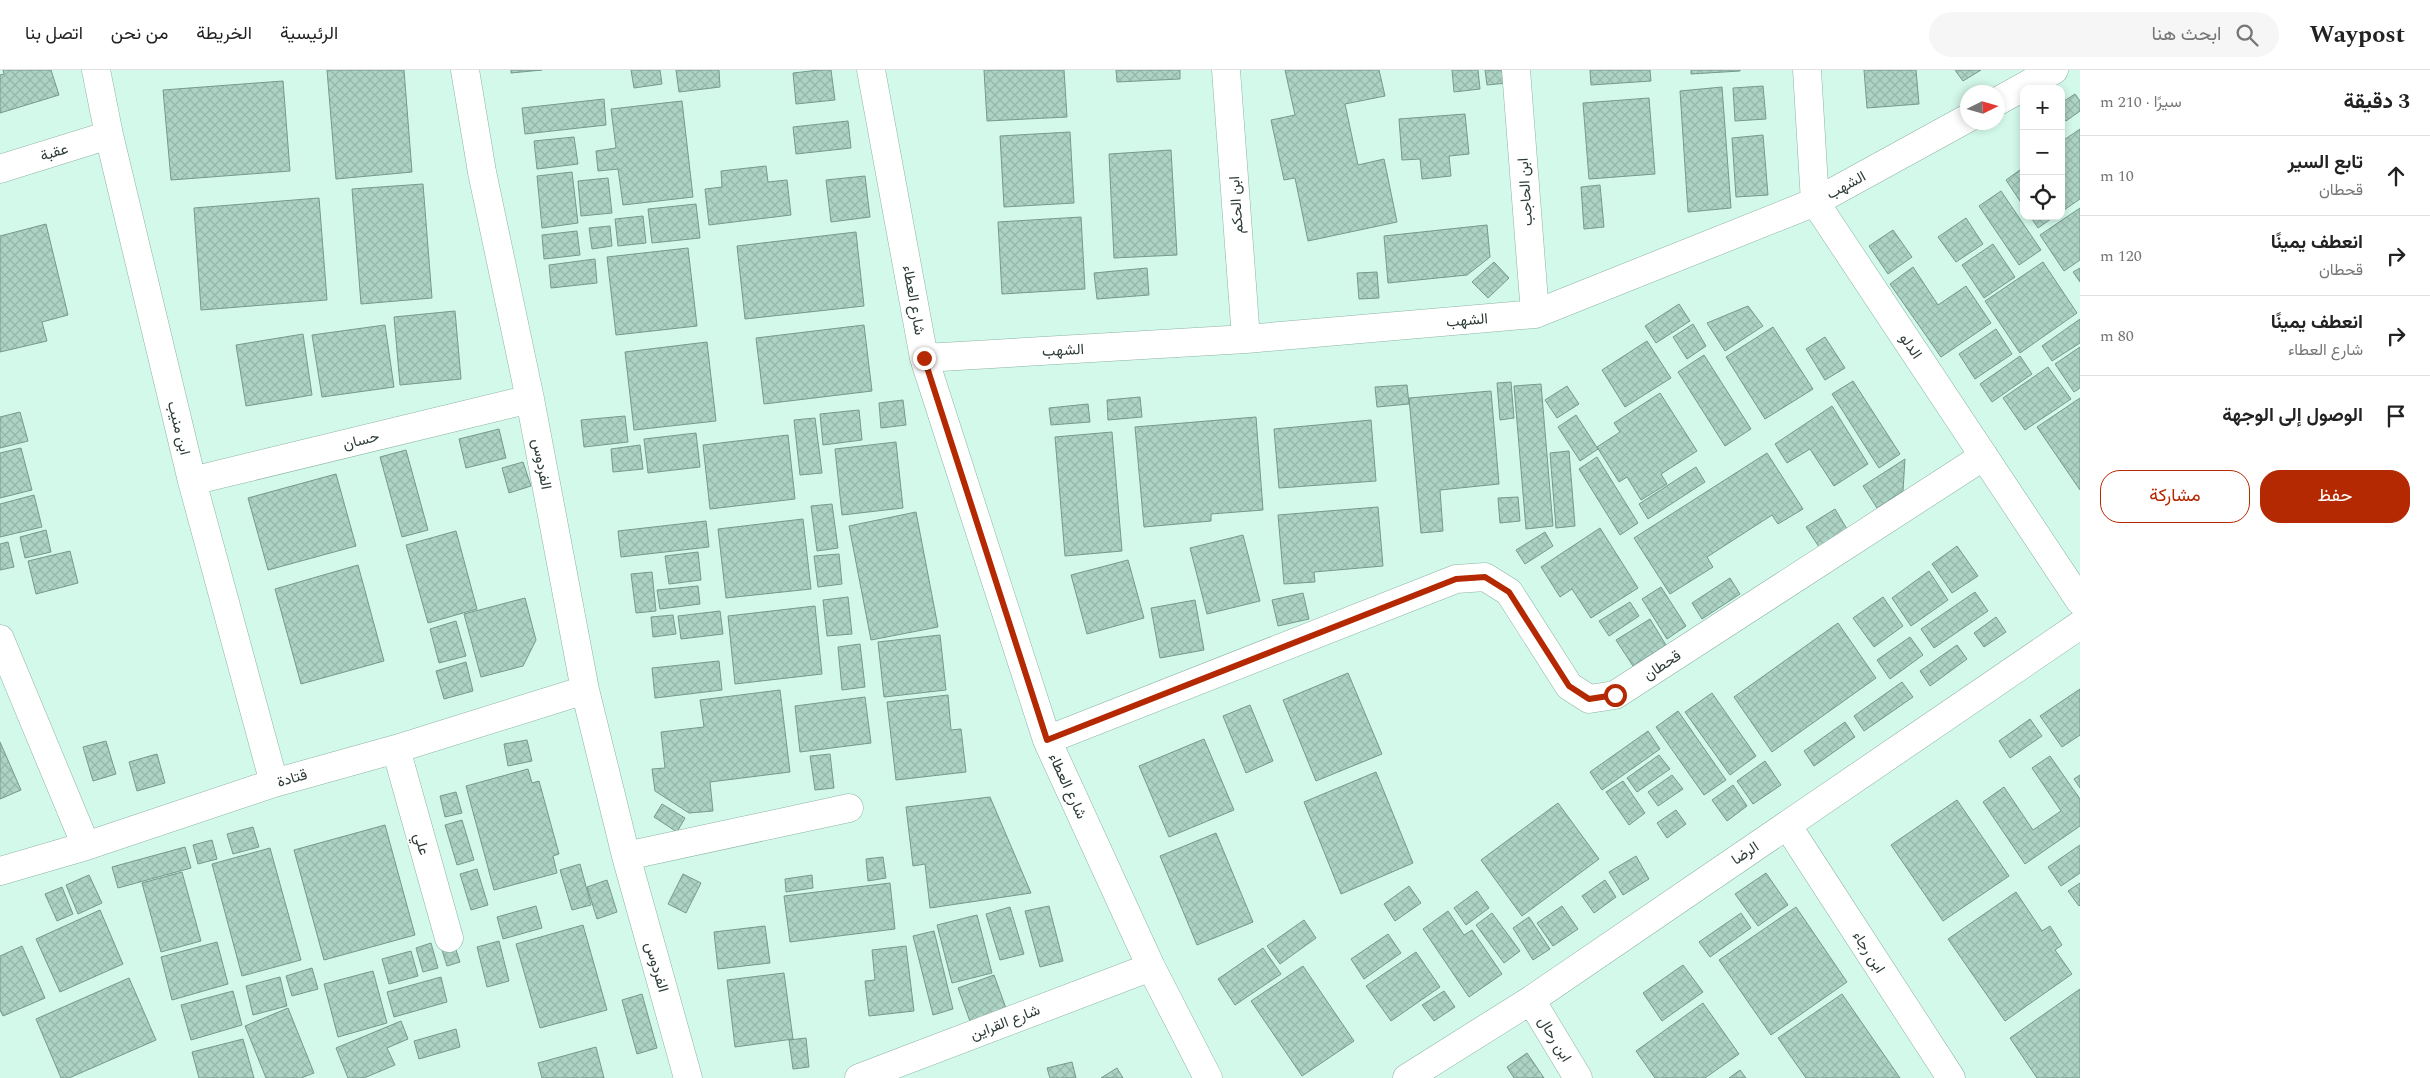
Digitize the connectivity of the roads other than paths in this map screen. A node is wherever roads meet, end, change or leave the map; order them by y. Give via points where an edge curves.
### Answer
1 (96, 70) edge
2 (465, 70) edge
3 (871, 70) edge
4 (1226, 70) edge
5 (1516, 70) edge
6 (1807, 70) edge
7 (2054, 70) edge
8 (2005, 97) edge
9 (1960, 122) edge
10 (109, 135) junction
11 (0, 169) edge
12 (1815, 202) junction
13 (1535, 314) junction
14 (1246, 339) junction
15 (924, 358) junction
16 (530, 400) junction
17 (1984, 456) junction
18 (192, 481) junction
19 (2080, 601) edge
20 (2080, 625) edge
21 (0, 639) edge
22 (585, 690) junction
23 (1047, 740) junction
24 (396, 749) junction
25 (274, 782) junction
26 (849, 808) dead end
27 (1787, 825) junction
28 (86, 846) junction
29 (626, 856) junction
30 (0, 871) edge
31 (449, 938) dead end
32 (1151, 966) junction
33 (1531, 1000) junction
34 (885, 1073) edge
35 (688, 1078) edge
36 (859, 1078) edge
37 (1208, 1078) edge
38 (1407, 1078) edge
39 (1578, 1078) edge
40 (1951, 1078) edge

1 - 10 street, ابن منيب
2 - 16 street, الفردوس via 482,172
3 - 15 street, شارع العطاء
4 - 14 street, ابن الحكم
5 - 13 street, ابن الحاجب
6 - 12 street
7 - 8 street
9 - 12 street, الشهب
10 - 11 street, عقبة
10 - 18 street, ابن منيب
12 - 13 street, الشهب
12 - 17 street, الدلو
13 - 14 street, الشهب
14 - 15 street, الشهب
15 - 23 street, شارع العطاء
16 - 18 street, حسان
16 - 22 street, الفردوس
17 - 19 street, الدلو
17 - 23 street, قحطان via 1615,695 1589,699 1569,686 1509,592 1485,577 1456,579
18 - 25 street, ابن منيب
20 - 27 street, الرضا
21 - 28 street
22 - 24 street, قتادة
22 - 29 street, الفردوس
23 - 32 street, شارع العطاء
24 - 25 street, قتادة
24 - 31 street, علي
25 - 28 street, قتادة
26 - 29 street
27 - 33 street, الرضا
27 - 40 street, ابن رجاء
28 - 30 street, قتادة
29 - 35 street, الفردوس
32 - 34 street, شارع القراين
32 - 37 street, شارع العطاء
33 - 38 street, الرضا
33 - 39 street, ابن رحال
34 - 36 street, شارع القراين

